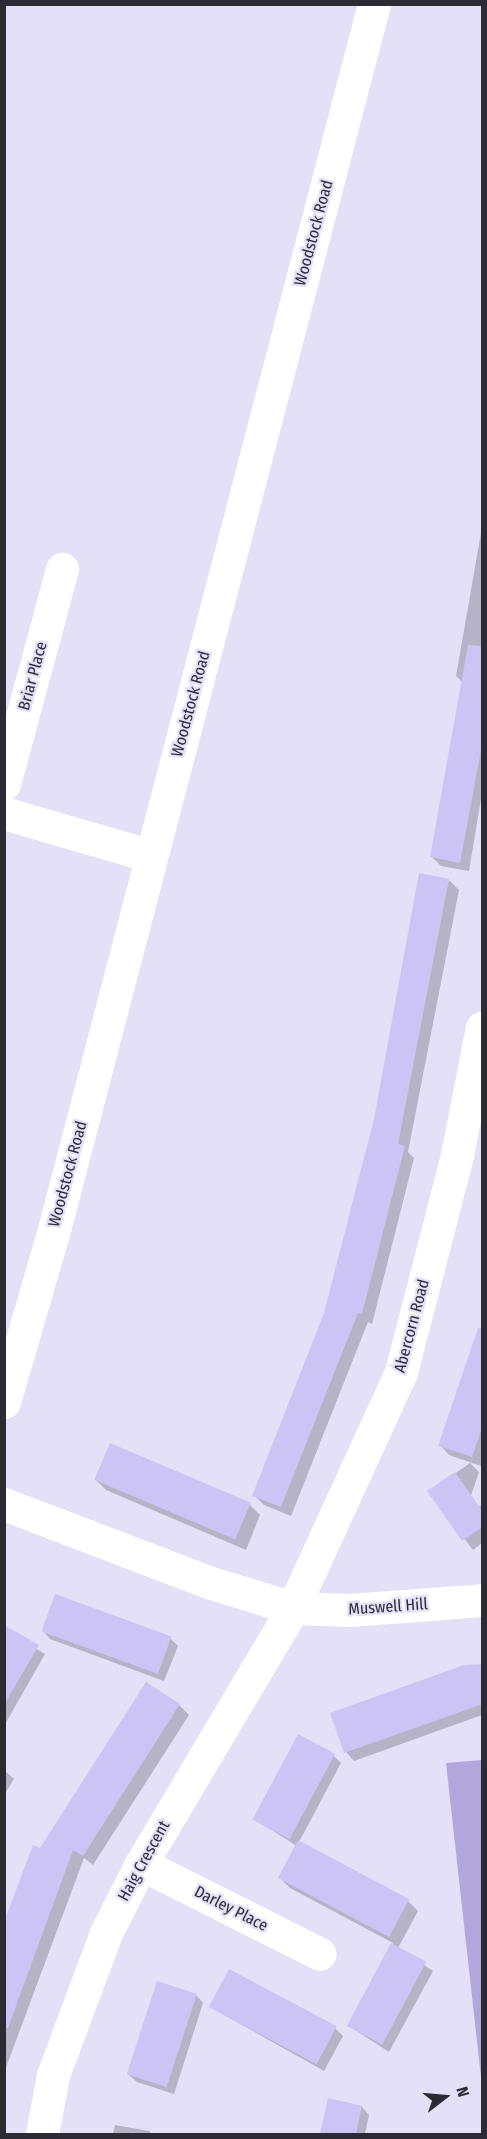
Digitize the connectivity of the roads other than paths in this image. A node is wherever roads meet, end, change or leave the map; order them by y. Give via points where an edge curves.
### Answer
1 (374, 4) edge
2 (62, 569) dead end
3 (4, 784) edge
4 (4, 813) edge
5 (151, 856) junction
6 (483, 1027) edge
7 (4, 1402) edge
8 (4, 1504) edge
9 (483, 1600) edge
10 (293, 1608) junction
11 (141, 1864) junction
12 (320, 1954) dead end
13 (42, 2134) edge

1 - 5 street, Woodstock Road
2 - 3 street, Briar Place
4 - 5 street
5 - 7 street, Woodstock Road via 55,1226
6 - 10 street, Abercorn Road via 458,1155 401,1372
8 - 10 street, Muswell Hill via 208,1582
9 - 10 street, Muswell Hill via 350,1610
10 - 11 street, Haig Crescent
11 - 12 street, Darley Place
11 - 13 street, Haig Crescent via 106,1934 53,2075

